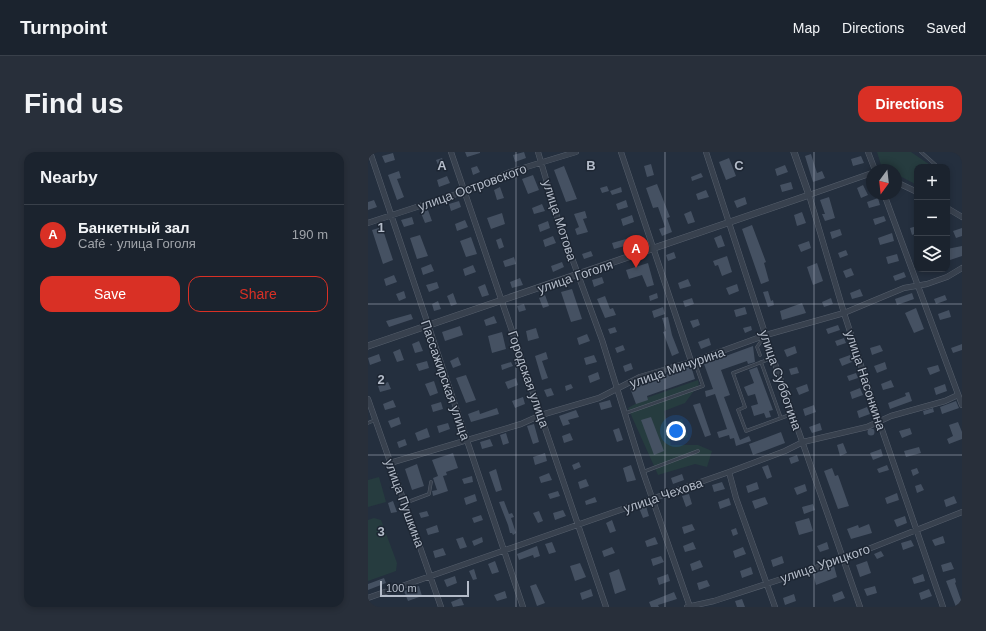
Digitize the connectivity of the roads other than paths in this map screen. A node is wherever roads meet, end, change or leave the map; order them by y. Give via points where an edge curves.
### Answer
1 (370, 152) edge
2 (451, 152) edge
3 (538, 152) edge
4 (576, 152) edge
5 (621, 152) edge
6 (706, 152) edge
7 (794, 152) edge
8 (868, 152) edge
9 (921, 152) edge
10 (542, 163) junction
11 (873, 164) edge
12 (935, 164) edge
13 (866, 175) edge
14 (902, 185) edge
15 (464, 191) junction
16 (914, 191) edge
17 (809, 195) junction
18 (886, 200) edge
19 (950, 210) edge
20 (392, 216) junction
21 (962, 218) edge
22 (368, 223) edge
23 (728, 223) junction
24 (653, 249) junction
25 (962, 268) edge
26 (579, 275) junction
27 (918, 286) junction
28 (502, 301) junction
29 (844, 313) junction
30 (427, 326) junction
31 (763, 336) junction
32 (368, 346) edge
33 (760, 355) dead end
34 (773, 358) junction
35 (693, 361) junction
36 (762, 362) junction
37 (617, 389) junction
38 (958, 395) junction
39 (369, 403) edge
40 (962, 405) edge
41 (626, 413) junction
42 (792, 413) junction
43 (541, 415) junction
44 (781, 418) junction
45 (375, 420) junction
46 (879, 421) junction
47 (368, 423) edge
48 (467, 440) junction
49 (803, 442) junction
50 (698, 451) dead end
51 (390, 463) junction
52 (644, 472) junction
53 (729, 472) junction
54 (431, 482) dead end
55 (654, 499) junction
56 (404, 503) junction
57 (962, 512) edge
58 (578, 524) junction
59 (916, 530) junction
60 (504, 550) junction
61 (843, 559) junction
62 (430, 575) junction
63 (766, 583) junction
64 (368, 598) edge
65 (441, 607) edge
66 (523, 607) edge
67 (606, 607) edge
68 (689, 607) edge
69 (775, 607) edge
70 (860, 607) edge
71 (943, 607) edge

1 - 20 street, Пассажирская улица
2 - 15 street, Городская улица
3 - 10 street, улица Мотова
4 - 10 street, улица Островского
5 - 24 street
6 - 23 street, улица Субботина
7 - 17 street, улица Насонкина
8 - 11 street
9 - 12 lane
10 - 15 street, улица Островского via 510,172
10 - 26 street, улица Мотова via 558,220
13 - 17 street, улица Гоголя
14 - 16 street
15 - 20 street, улица Островского
15 - 28 street, Городская улица
17 - 23 street, улица Гоголя
17 - 29 street, улица Насонкина
18 - 27 street
19 - 21 street
20 - 22 street, улица Островского
20 - 30 street, Пассажирская улица
23 - 24 street, улица Гоголя
23 - 31 street, улица Субботина
24 - 26 street, улица Гоголя
24 - 35 street
25 - 27 street, улица Мичурина via 947,277
26 - 28 street, улица Гоголя
26 - 37 street, улица Мотова
27 - 29 street, улица Мичурина via 904,288
27 - 38 street
28 - 30 street, улица Гоголя
28 - 43 street, Городская улица
29 - 31 street, улица Мичурина
29 - 46 street, улица Насонкина
30 - 32 street, улица Гоголя
30 - 48 street, Пассажирская улица
31 - 33 lane via 757,347
31 - 34 street, улица Субботина
31 - 35 street, улица Мичурина
34 - 36 lane
34 - 42 street, улица Субботина
35 - 37 street, улица Мичурина via 640,377
35 - 41 lane via 703,386
36 - 44 lane
36 - 44 lane via 733,373 745,407 738,410 746,431
37 - 41 street, улица Мотова
37 - 43 street, улица Мичурина via 599,398
38 - 40 street
38 - 46 street, улица Чехова
39 - 45 street, улица Пушкина
41 - 52 street, улица Мотова
42 - 44 lane
42 - 49 street, улица Субботина
43 - 48 street, улица Мичурина via 521,424
43 - 58 street, Городская улица
45 - 47 lane
45 - 51 street, улица Пушкина
46 - 49 street, улица Чехова via 867,427
46 - 59 street, улица Насонкина
48 - 51 street, улица Мичурина
48 - 60 street, Пассажирская улица
49 - 53 street, улица Чехова
49 - 61 street, улица Субботина
50 - 52 lane
51 - 56 street, улица Пушкина
52 - 55 street, улица Мотова
53 - 55 street, улица Чехова
53 - 63 street
54 - 56 lane via 429,494
55 - 58 street, улица Чехова
55 - 68 street, улица Мотова
56 - 62 street, улица Пушкина
57 - 59 street, улица Урицкого
58 - 60 street, улица Чехова
58 - 67 street, Городская улица
59 - 61 street, улица Урицкого
59 - 71 street, улица Насонкина
60 - 62 street, улица Чехова
60 - 66 street, Пассажирская улица
61 - 63 street, улица Урицкого
61 - 70 street, улица Субботина
62 - 64 street, улица Чехова
62 - 65 street, улица Пушкина
63 - 68 street, улица Урицкого
63 - 69 street

